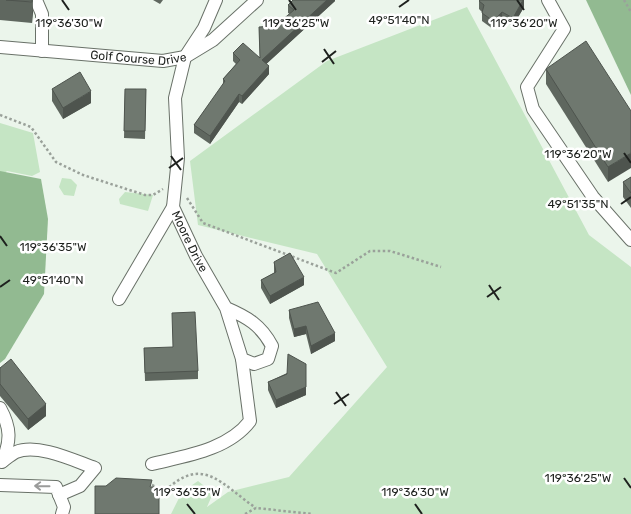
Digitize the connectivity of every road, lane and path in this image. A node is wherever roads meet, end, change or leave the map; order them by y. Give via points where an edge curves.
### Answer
1 (36, 0) edge
2 (216, 0) edge
3 (257, 0) edge
4 (548, 0) edge
5 (624, 0) edge
6 (631, 12) edge
7 (0, 47) edge
8 (42, 51) junction
9 (185, 57) junction
10 (0, 115) edge
11 (175, 181) junction
12 (173, 207) junction
13 (631, 240) edge
14 (441, 267) dead end
15 (119, 299) dead end
16 (226, 308) junction
17 (242, 359) junction
18 (0, 408) edge
19 (2, 464) edge
20 (152, 464) dead end
21 (152, 485) edge
22 (0, 486) edge
23 (59, 495) junction
24 (256, 508) junction
25 (62, 514) edge
26 (244, 514) edge
27 (312, 514) edge

1 - 8 street via 42,14
2 - 9 street, Moore Drive via 204,28
3 - 9 street, Golf Course Drive via 212,40
4 - 13 street via 564,29 527,87 534,109 593,198
5 - 6 path
7 - 8 street, Golf Course Drive
8 - 9 street, Golf Course Drive via 163,61
9 - 11 street, Moore Drive via 175,98 178,158
10 - 11 path via 31,127 56,162 83,175 145,195 153,195
11 - 12 street, Moore Drive
11 - 14 path via 203,223 336,273 370,251 390,251
12 - 15 street
12 - 16 street, Moore Drive
16 - 17 street, Moore Drive
16 - 17 street via 264,332 272,346 268,359 254,364
17 - 20 street, Moore Drive via 250,421 243,430 203,452
18 - 19 street via 9,425
19 - 23 street via 16,452 25,450 55,453 95,468 80,486
21 - 24 path via 165,491 188,475 208,474
23 -> 22 street via 56,487
23 - 25 street via 64,507
24 - 26 path
24 - 27 path

